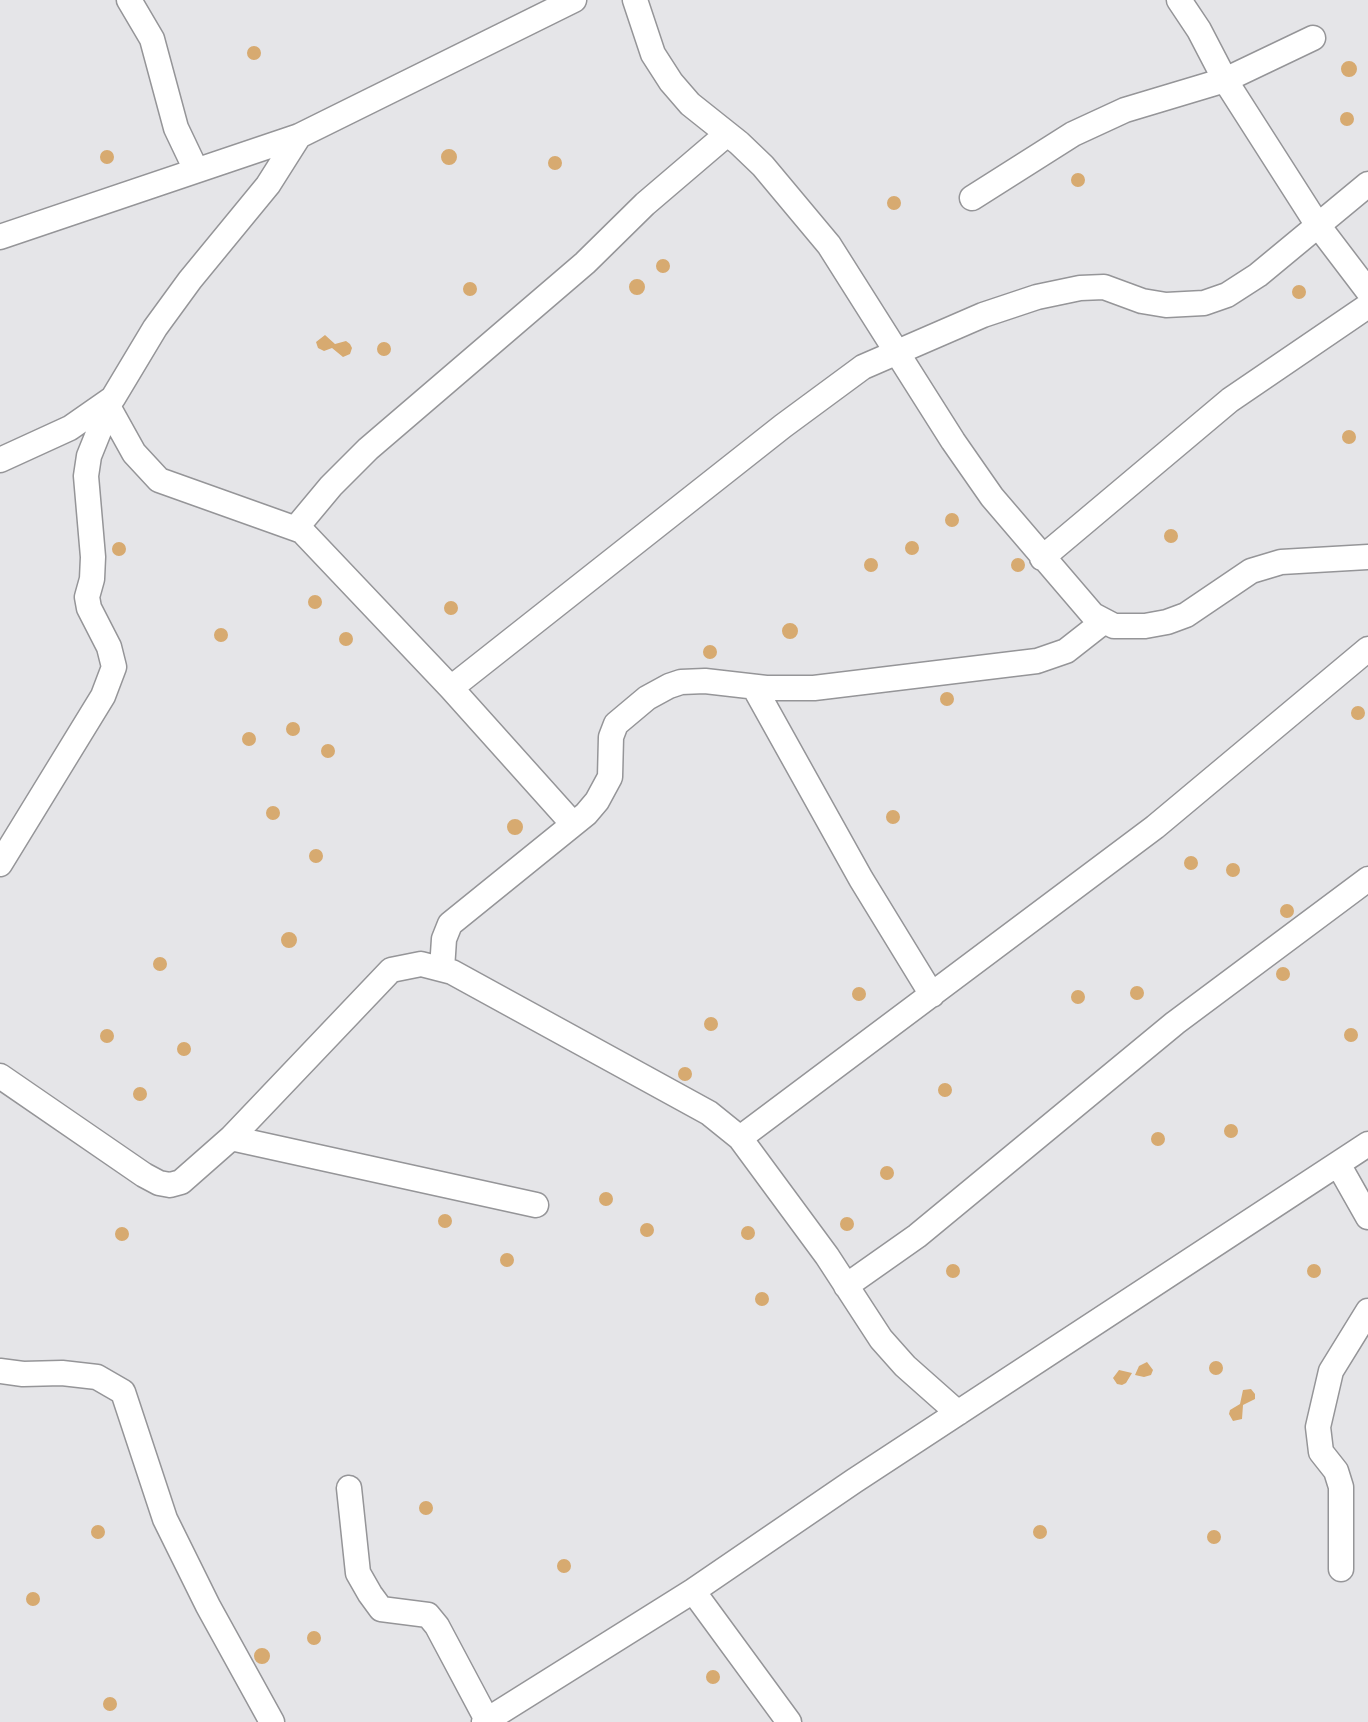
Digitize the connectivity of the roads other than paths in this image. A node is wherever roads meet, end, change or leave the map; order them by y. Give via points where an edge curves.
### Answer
1 (129, 0) edge
2 (574, 0) edge
3 (635, 0) edge
4 (1179, 0) edge
5 (1312, 38) dead end
6 (1225, 80) junction
7 (727, 134) junction
8 (299, 136) junction
9 (195, 170) junction
10 (1368, 184) edge
11 (972, 198) dead end
12 (1317, 224) junction
13 (0, 237) edge
14 (1368, 291) edge
15 (1368, 306) edge
16 (897, 353) junction
17 (111, 403) junction
18 (0, 460) edge
19 (296, 528) junction
20 (1368, 557) edge
21 (1042, 558) junction
22 (1103, 622) junction
23 (1368, 649) edge
24 (754, 687) junction
25 (451, 688) junction
26 (573, 824) junction
27 (0, 864) edge
28 (1368, 879) edge
29 (442, 969) junction
30 (932, 995) junction
31 (0, 1076) edge
32 (231, 1138) junction
33 (740, 1138) junction
34 (1368, 1144) edge
35 (1338, 1164) junction
36 (536, 1205) dead end
37 (1368, 1217) edge
38 (846, 1287) junction
39 (1368, 1311) edge
40 (0, 1371) edge
41 (958, 1413) junction
42 (349, 1488) dead end
43 (1341, 1569) dead end
44 (693, 1591) junction
45 (513, 1714) edge
46 (486, 1721) edge
47 (272, 1722) edge
48 (789, 1722) edge

1 - 9 street via 152,39 176,128
2 - 8 street
3 - 7 street via 653,54 671,82 690,104
4 - 6 street
5 - 6 street
6 - 11 street via 1125,110 1073,134
6 - 12 street
7 - 16 street via 762,166 830,245
7 - 19 street via 645,204 585,263 375,443
8 - 9 street
8 - 17 street via 268,185 155,328
9 - 13 street
10 - 12 street
12 - 14 street
12 - 16 street via 1258,275 1227,295 1204,303 1150,303 1104,287 1080,288 983,315
15 - 21 street via 1230,400
16 - 21 street via 985,487
16 - 25 street via 863,367 783,426
17 - 18 street via 70,428
17 - 19 street via 134,453 159,480
17 - 27 street via 89,456 86,476 93,556 87,597 114,667 103,696
19 - 25 street
20 - 22 street via 1281,562 1251,571 1186,615 1167,622 1131,627
21 - 22 street
22 - 24 street via 1066,651 1037,661 814,687
23 - 30 street via 1155,827
24 - 26 street via 681,682 639,703 616,724 611,737 610,777 597,801
24 - 30 street via 861,879
25 - 26 street
26 - 29 street via 450,924 444,939
28 - 38 street via 1175,1023 916,1236
29 - 32 street via 421,964 391,970
29 - 33 street via 709,1113
30 - 33 street
31 - 32 street via 159,1183 181,1182
32 - 36 street
33 - 38 street
34 - 35 street
35 - 37 street
35 - 41 street
38 - 41 street via 881,1339 921,1382
39 - 43 street via 1331,1371 1318,1427 1321,1452 1336,1471 1341,1487
40 - 47 street via 97,1377 123,1392 165,1519
41 - 44 street
42 - 46 street via 358,1573 370,1594 381,1609 428,1615
44 - 45 street
44 - 48 street
45 - 46 street

